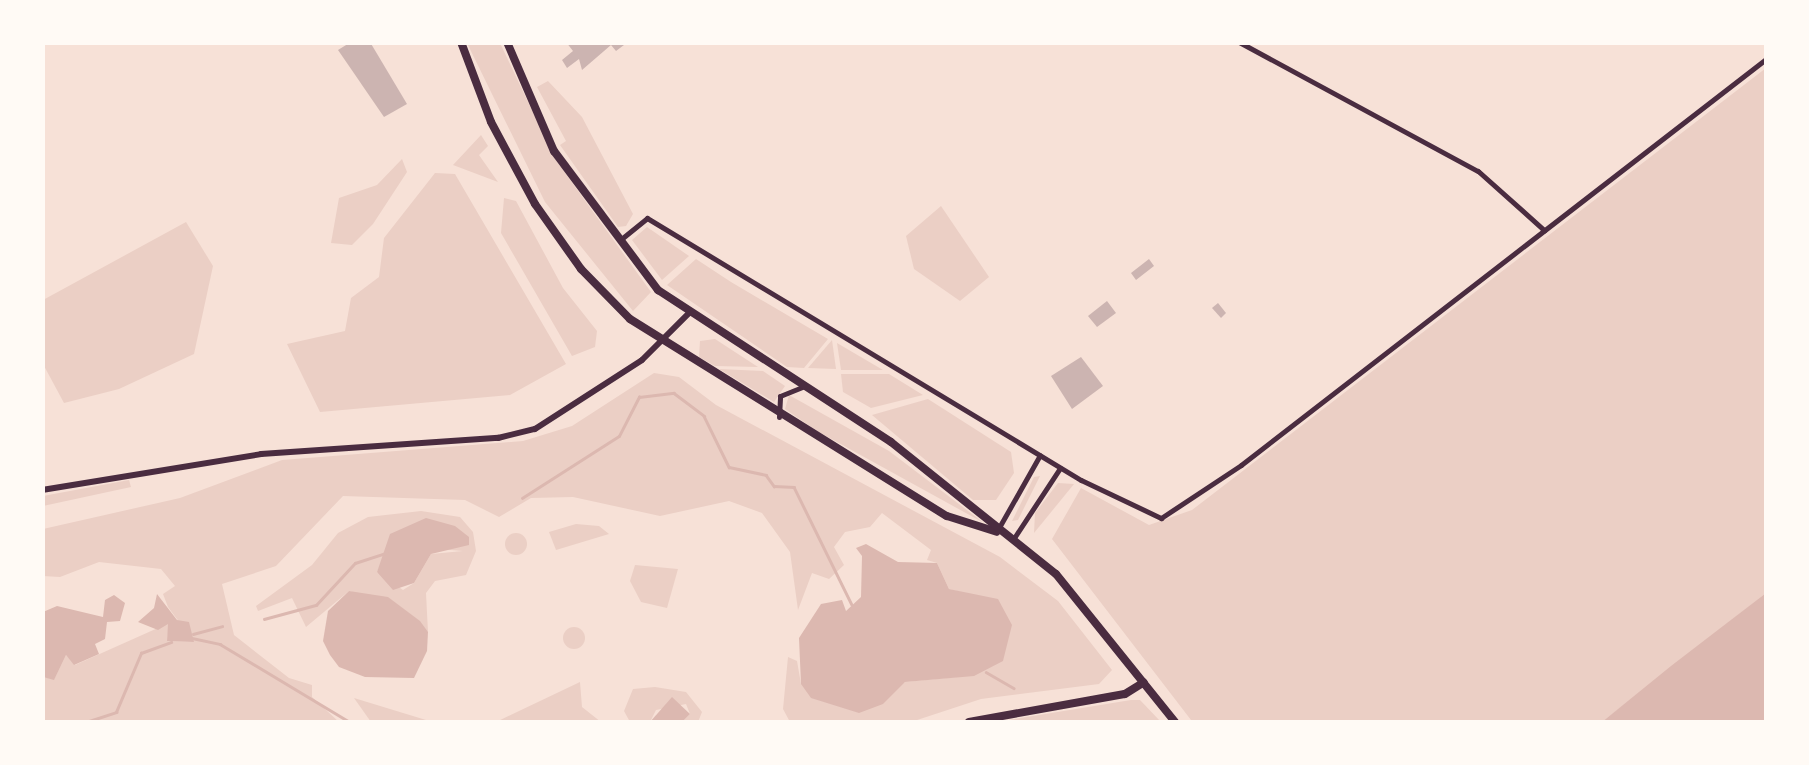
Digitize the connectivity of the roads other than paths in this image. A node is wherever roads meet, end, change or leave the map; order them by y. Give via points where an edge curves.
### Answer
1 (461, 42) edge
2 (507, 42) edge
3 (1239, 42) edge
4 (1766, 59) edge
5 (1544, 230) junction
6 (620, 240) junction
7 (689, 313) junction
8 (662, 344) junction
9 (802, 387) junction
10 (779, 417) junction
11 (1040, 455) junction
12 (1060, 468) junction
13 (42, 490) edge
14 (997, 532) junction
15 (1012, 540) junction
16 (1144, 682) junction
17 (968, 722) edge
18 (1176, 722) edge

1 - 8 main road via 491,122 535,204 581,269
2 - 6 main road via 554,151
3 - 5 street via 1478,172
4 - 5 street
5 - 12 street via 1176,513 1145,514
6 - 7 main road via 658,290
6 - 11 street via 647,218
7 - 8 street
7 - 9 main road
8 - 10 main road
8 - 13 street via 536,429 498,438 261,454
9 - 10 street via 780,396
9 - 14 main road via 891,442
10 - 14 main road via 947,516
11 - 12 street
11 - 14 street
12 - 15 street
14 - 15 main road
15 - 16 main road via 1071,589
16 - 17 main road via 1125,694
16 - 18 main road

